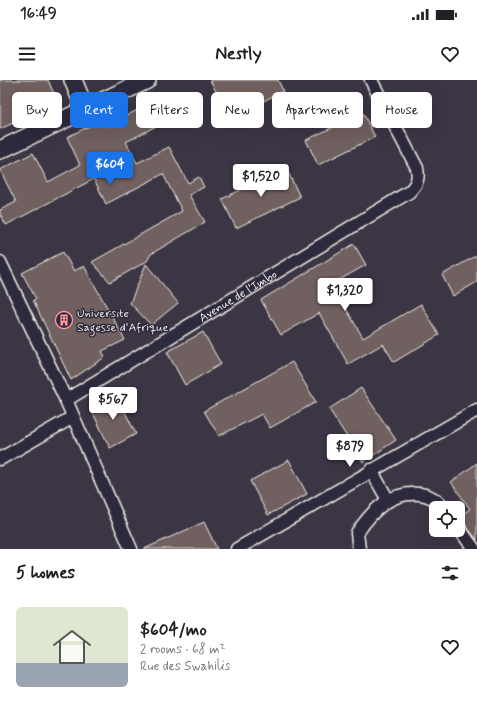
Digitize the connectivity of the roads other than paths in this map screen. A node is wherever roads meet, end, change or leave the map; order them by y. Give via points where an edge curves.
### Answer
1 (73, 80) edge
2 (147, 80) edge
3 (371, 80) edge
4 (78, 92) edge
5 (121, 92) edge
6 (70, 116) edge
7 (0, 150) edge
8 (0, 262) edge
9 (66, 400) junction
10 (477, 410) edge
11 (73, 416) junction
12 (0, 459) edge
13 (371, 470) junction
14 (388, 500) junction
15 (435, 501) edge
16 (465, 537) edge
17 (131, 549) edge
18 (237, 549) edge
19 (360, 549) edge
20 (474, 549) edge

1 - 4 street
2 - 5 street
3 - 9 street, Avenue de l'Imbo via 417,168 416,185 409,192
6 - 7 street
8 - 9 street
9 - 11 street
10 - 13 street
11 - 12 street
11 - 17 street
13 - 14 street
13 - 18 street
14 - 15 street via 407,492 428,495
14 - 19 street via 367,518 357,533
16 - 20 street

